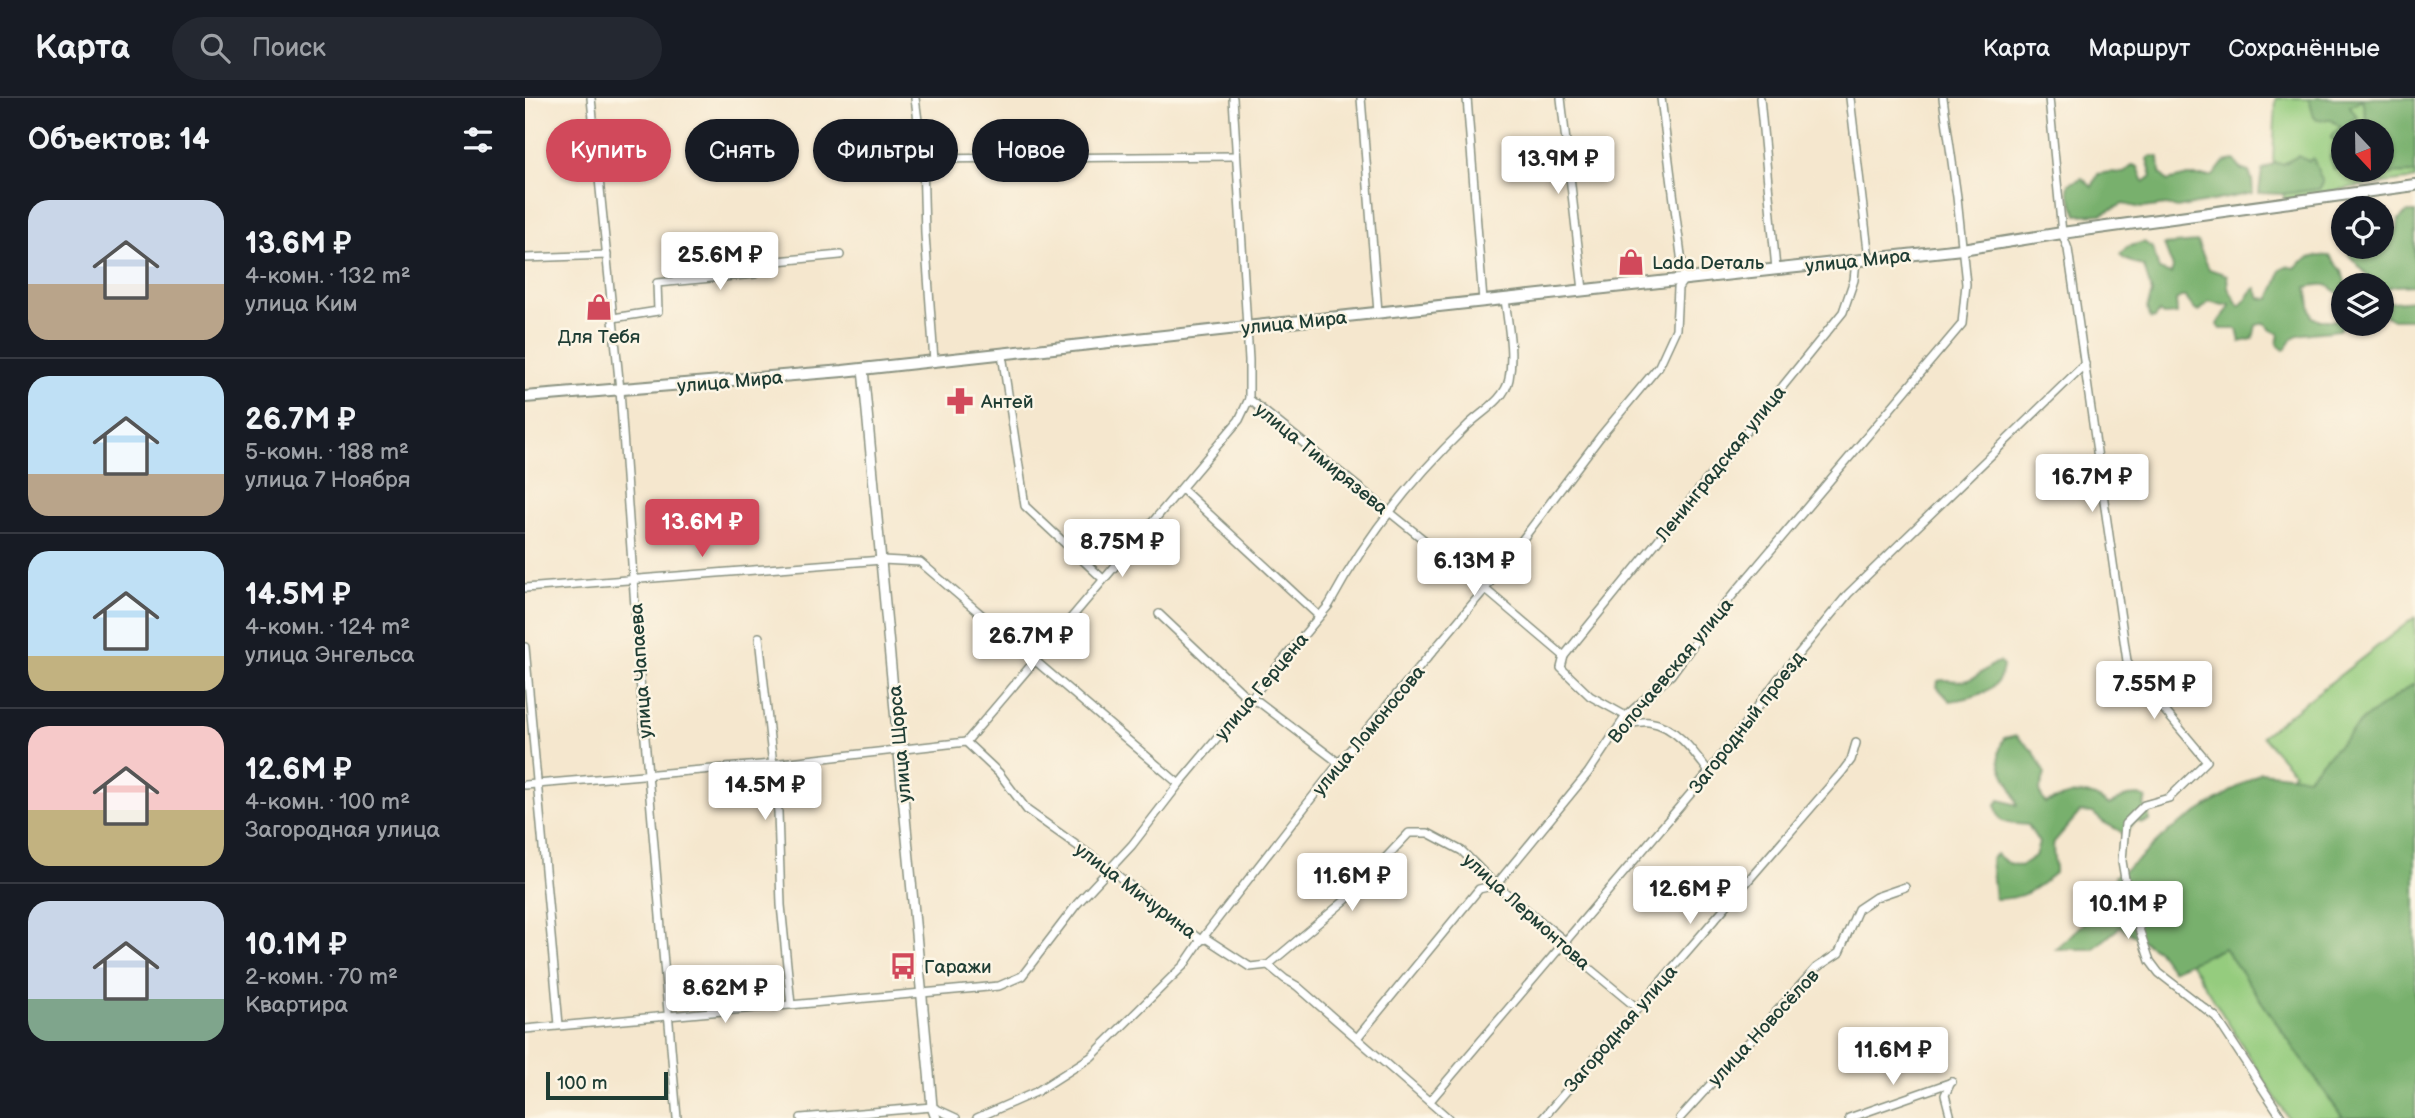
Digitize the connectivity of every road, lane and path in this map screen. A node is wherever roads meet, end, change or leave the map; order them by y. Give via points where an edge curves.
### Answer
1 (591, 98) edge
2 (915, 98) edge
3 (1233, 98) edge
4 (1361, 98) edge
5 (1467, 98) edge
6 (1561, 98) edge
7 (1661, 98) edge
8 (1761, 98) edge
9 (1850, 98) edge
10 (1943, 98) edge
11 (2049, 98) edge
12 (918, 119) edge
13 (1236, 156) junction
14 (958, 159) edge
15 (924, 182) edge
16 (2415, 185) edge
17 (2062, 233) junction
18 (1962, 249) junction
19 (607, 255) junction
20 (840, 255) dead end
21 (525, 258) edge
22 (1869, 259) junction
23 (1856, 261) junction
24 (1776, 269) junction
25 (1683, 279) junction
26 (1583, 290) junction
27 (1505, 299) junction
28 (1483, 301) junction
29 (1378, 312) junction
30 (613, 318) junction
31 (1247, 327) junction
32 (1002, 354) junction
33 (934, 361) junction
34 (2085, 364) junction
35 (863, 369) junction
36 (621, 390) junction
37 (525, 397) edge
38 (1249, 399) junction
39 (1182, 489) junction
40 (1389, 512) junction
41 (882, 560) junction
42 (633, 578) junction
43 (1103, 579) junction
44 (525, 588) edge
45 (1485, 589) junction
46 (1159, 614) dead end
47 (1319, 617) junction
48 (759, 637) dead end
49 (525, 647) edge
50 (1564, 656) junction
51 (1035, 658) junction
52 (1249, 700) junction
53 (1626, 716) junction
54 (966, 742) junction
55 (1856, 743) dead end
56 (899, 749) junction
57 (1339, 763) junction
58 (772, 764) junction
59 (1709, 772) junction
60 (648, 773) junction
61 (537, 784) junction
62 (1179, 784) junction
63 (525, 785) edge
64 (1110, 869) junction
65 (1496, 885) junction
66 (1905, 887) dead end
67 (1201, 940) junction
68 (1565, 941) junction
69 (1268, 965) junction
70 (922, 993) junction
71 (791, 1005) junction
72 (1637, 1008) junction
73 (668, 1016) junction
74 (559, 1025) junction
75 (525, 1029) edge
76 (1357, 1038) junction
77 (1430, 1101) junction
78 (920, 1107) junction
79 (932, 1107) junction
80 (677, 1118) edge
81 (801, 1118) edge
82 (921, 1118) edge
83 (936, 1118) edge
84 (956, 1118) edge
85 (977, 1118) edge
86 (1448, 1118) edge
87 (1543, 1118) edge
88 (1681, 1118) edge
89 (1849, 1118) edge
90 (1951, 1118) edge
91 (2283, 1118) edge

1 - 19 street, улица Чапаева
2 - 12 street
3 - 13 street
4 - 29 street
5 - 28 street
6 - 26 street
7 - 25 street, улица Ломоносова
8 - 24 street
9 - 22 street
10 - 18 street, Волочаевская улица
11 - 17 street
13 - 14 street
13 - 31 street
15 - 33 street
16 - 17 main road, улица Мира
17 - 18 main road, улица Мира
17 - 34 street
18 - 22 main road, улица Мира
18 - 53 street, Волочаевская улица via 1966,284 1962,324 1710,622 1671,675
19 - 21 street
19 - 30 street, улица Чапаева
20 - 30 street via 767,262 755,274 657,283 658,311
22 - 23 main road, улица Мира
23 - 24 main road, улица Мира
23 - 50 street, Ленинградская улица via 1843,312
24 - 25 main road, улица Мира
25 - 26 main road, улица Мира
25 - 45 street, улица Ломоносова via 1678,288 1676,329 1659,366
26 - 27 main road, улица Мира
27 - 28 main road, улица Мира
27 - 40 street, улица Герцена via 1509,380 1500,398 1456,437
28 - 29 main road, улица Мира
29 - 31 main road, улица Мира
30 - 36 street, улица Чапаева
31 - 32 main road, улица Мира
31 - 38 street
32 - 33 main road, улица Мира
32 - 43 street via 1025,506
33 - 35 main road, улица Мира
34 - 59 street, Загородный проезд via 1848,594
34 - 91 street via 2127,661 2207,761 2169,798 2144,804 2125,824 2122,861 2128,897 2150,961 2216,1017
35 - 36 main road, улица Мира
35 - 41 street, улица Щорса
36 - 37 main road, улица Мира
36 - 42 street, улица Чапаева
38 - 39 street via 1239,420
38 - 40 street, улица Тимирязева
39 - 43 street
39 - 47 street
40 - 45 street, улица Тимирязева
40 - 47 street, улица Герцена
41 - 42 street
41 - 51 street via 920,562
41 - 56 street, улица Щорса
42 - 44 street
42 - 60 street, улица Чапаева
43 - 51 street
45 - 50 street, улица Тимирязева
45 - 57 street, улица Ломоносова
46 - 52 street
47 - 52 street, улица Герцена
48 - 58 street
49 - 61 street
50 - 53 street, улица Тимирязева via 1561,668 1590,696
51 - 54 street
51 - 62 street
52 - 57 street via 1259,702
52 - 62 street, улица Герцена
53 - 59 street, улица Тимирязева via 1632,723 1650,722 1672,732
53 - 65 street, Волочаевская улица via 1588,773
54 - 56 street
54 - 64 street, улица Мичурина via 999,773 1027,810
55 - 72 street, Загородная улица via 1842,772
56 - 58 street
56 - 70 street, улица Щорса
57 - 67 street, улица Ломоносова
58 - 60 street
58 - 71 street
59 - 68 street, Загородный проезд
60 - 61 street
60 - 73 street, улица Чапаева
61 - 63 street
61 - 74 street
62 - 64 street, улица Герцена
64 - 67 street, улица Мичурина
64 - 70 street, улица Герцена via 1077,904 1023,976 999,986
65 - 68 street, улица Лермонтова
65 - 69 street, улица Лермонтова via 1444,839 1409,833 1348,898
65 - 76 street, Волочаевская улица via 1479,889
66 - 88 street, улица Новосёлов via 1875,897 1859,909 1839,953 1816,968
67 - 69 street, улица Мичурина via 1207,939 1250,967
67 - 85 street, улица Ломоносова via 1184,965 1091,1057 1036,1092
68 - 72 street, улица Лермонтова via 1573,955
68 - 77 street, Загородный проезд
69 - 76 street, улица Мичурина
70 - 71 street, улица Герцена
70 - 79 street, улица Щорса
71 - 73 street, улица Герцена
72 - 87 street, Загородная улица
73 - 74 street, улица Герцена
73 - 80 street, улица Чапаева
74 - 75 street, улица Герцена
76 - 77 street, улица Мичурина
77 - 86 street, улица Мичурина
78 - 79 street
78 - 81 street
78 - 82 street
79 - 83 street, улица Щорса
79 - 84 street
89 - 90 street via 1952,1082 1945,1095

